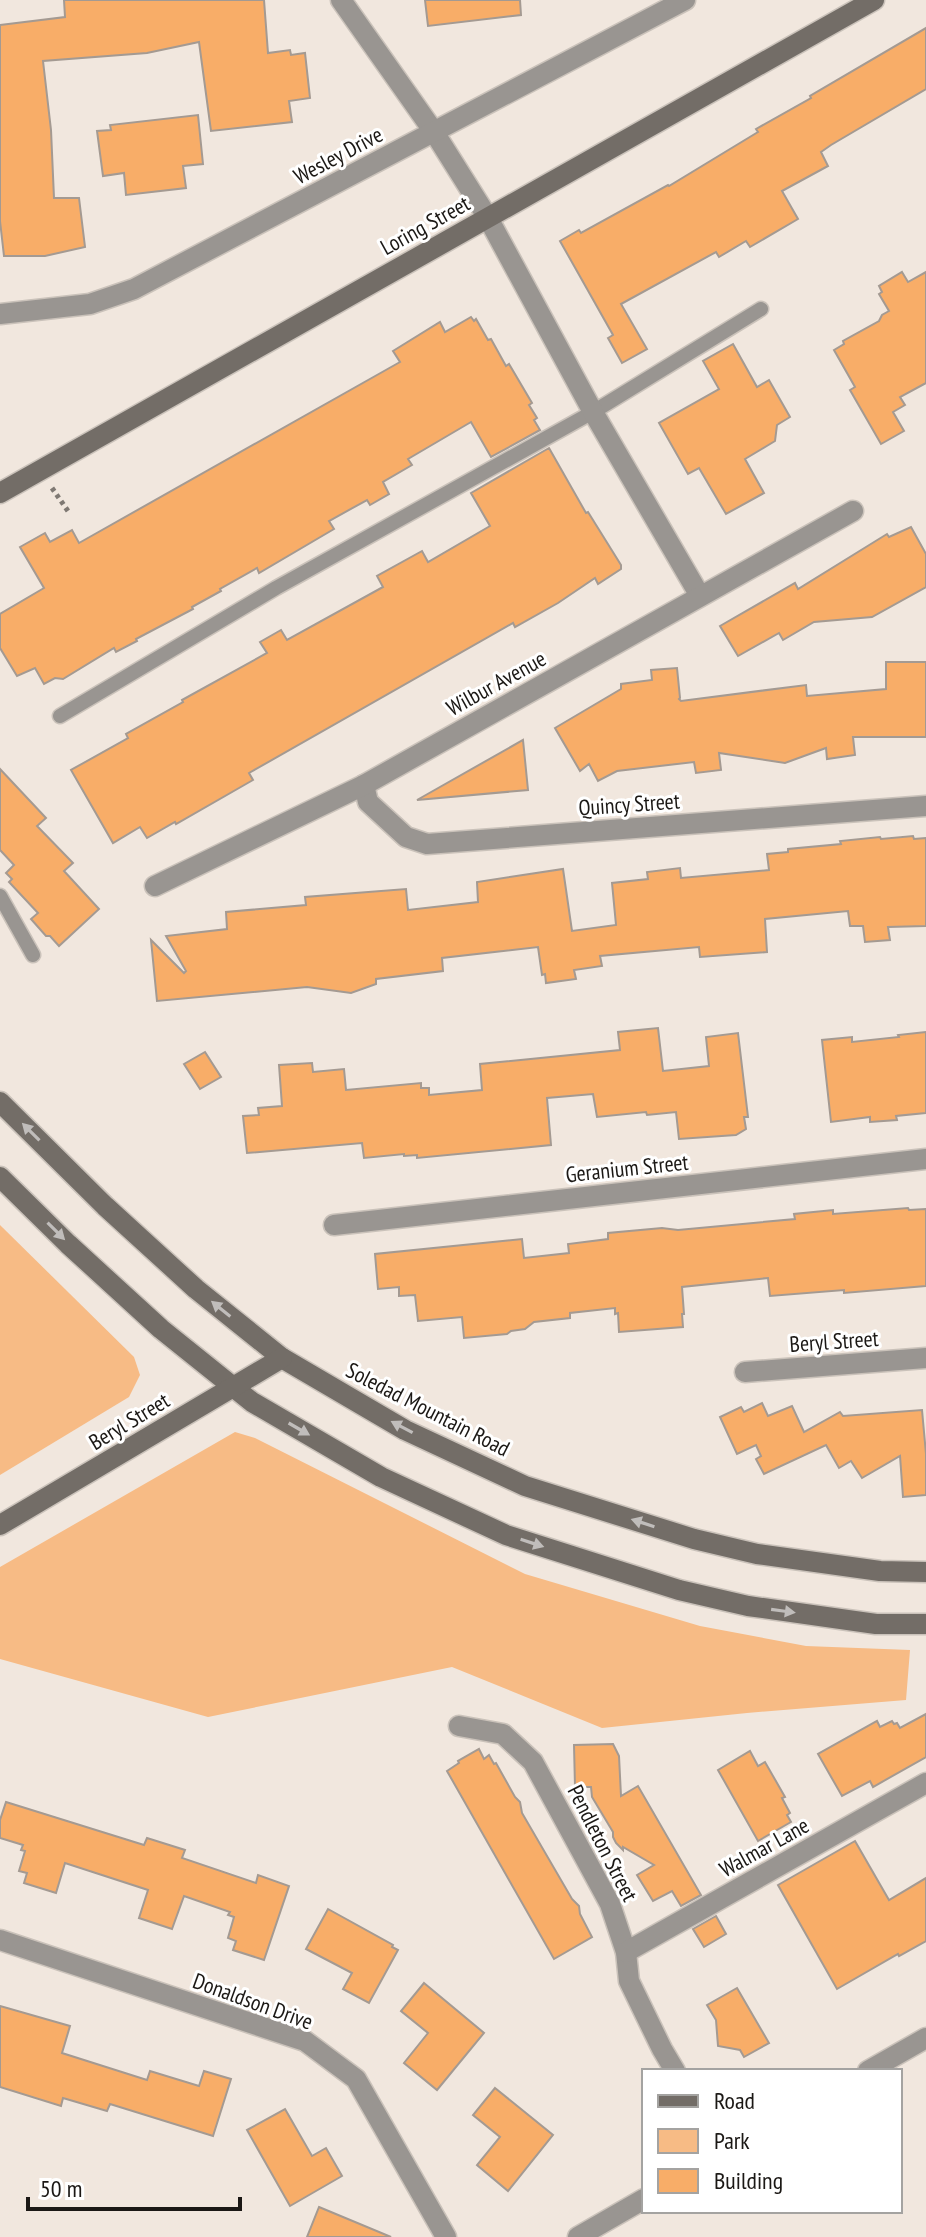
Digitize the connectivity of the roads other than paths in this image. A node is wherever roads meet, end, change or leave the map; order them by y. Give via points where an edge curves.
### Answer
1 (341, 0) edge
2 (685, 0) edge
3 (874, 0) edge
4 (434, 132) junction
5 (488, 218) junction
6 (761, 309) dead end
7 (0, 314) edge
8 (593, 412) junction
9 (0, 493) edge
10 (853, 511) dead end
11 (700, 596) junction
12 (60, 716) dead end
13 (364, 785) junction
14 (926, 806) edge
15 (155, 886) dead end
16 (0, 896) edge
17 (33, 955) dead end
18 (0, 1102) edge
19 (926, 1159) edge
20 (0, 1177) edge
21 (334, 1225) dead end
22 (282, 1358) junction
23 (926, 1358) edge
24 (745, 1372) dead end
25 (234, 1387) junction
26 (0, 1525) edge
27 (926, 1572) edge
28 (926, 1624) edge
29 (459, 1726) dead end
30 (926, 1783) edge
31 (0, 1940) edge
32 (626, 1952) junction
33 (926, 2038) edge
34 (674, 2069) edge
35 (872, 2069) edge
36 (642, 2200) edge
37 (446, 2237) edge
38 (578, 2237) edge

1 - 4 street
2 - 4 street, Wesley Drive
3 - 5 main road, Loring Street
4 - 5 street
4 - 7 street, Wesley Drive via 134,289 90,304
5 - 8 street
5 - 9 main road, Loring Street
6 - 8 lane
8 - 11 street
8 - 12 lane via 276,588
10 - 11 street, Wilbur Avenue
11 - 13 street, Wilbur Avenue
13 - 14 street, Quincy Street via 368,802 406,837 427,844
13 - 15 street, Wilbur Avenue
16 - 17 lane
22 -> 18 main road, Soledad Mountain Road via 196,1289
19 - 21 street, Geranium Street
20 -> 25 main road via 161,1329
22 - 25 main road, Beryl Street
27 -> 22 main road, Soledad Mountain Road via 757,1554 525,1486 405,1430
23 - 24 street, Beryl Street
25 - 26 main road, Beryl Street
25 -> 28 main road via 381,1477 506,1535 679,1590 748,1606 876,1624
29 - 32 street, Pendleton Street via 503,1734 533,1762 610,1904
30 - 32 street, Walmar Lane
31 - 37 street, Donaldson Drive via 305,2041 356,2079
32 - 34 street, Pendleton Street via 629,1981
33 - 35 street
36 - 38 street

